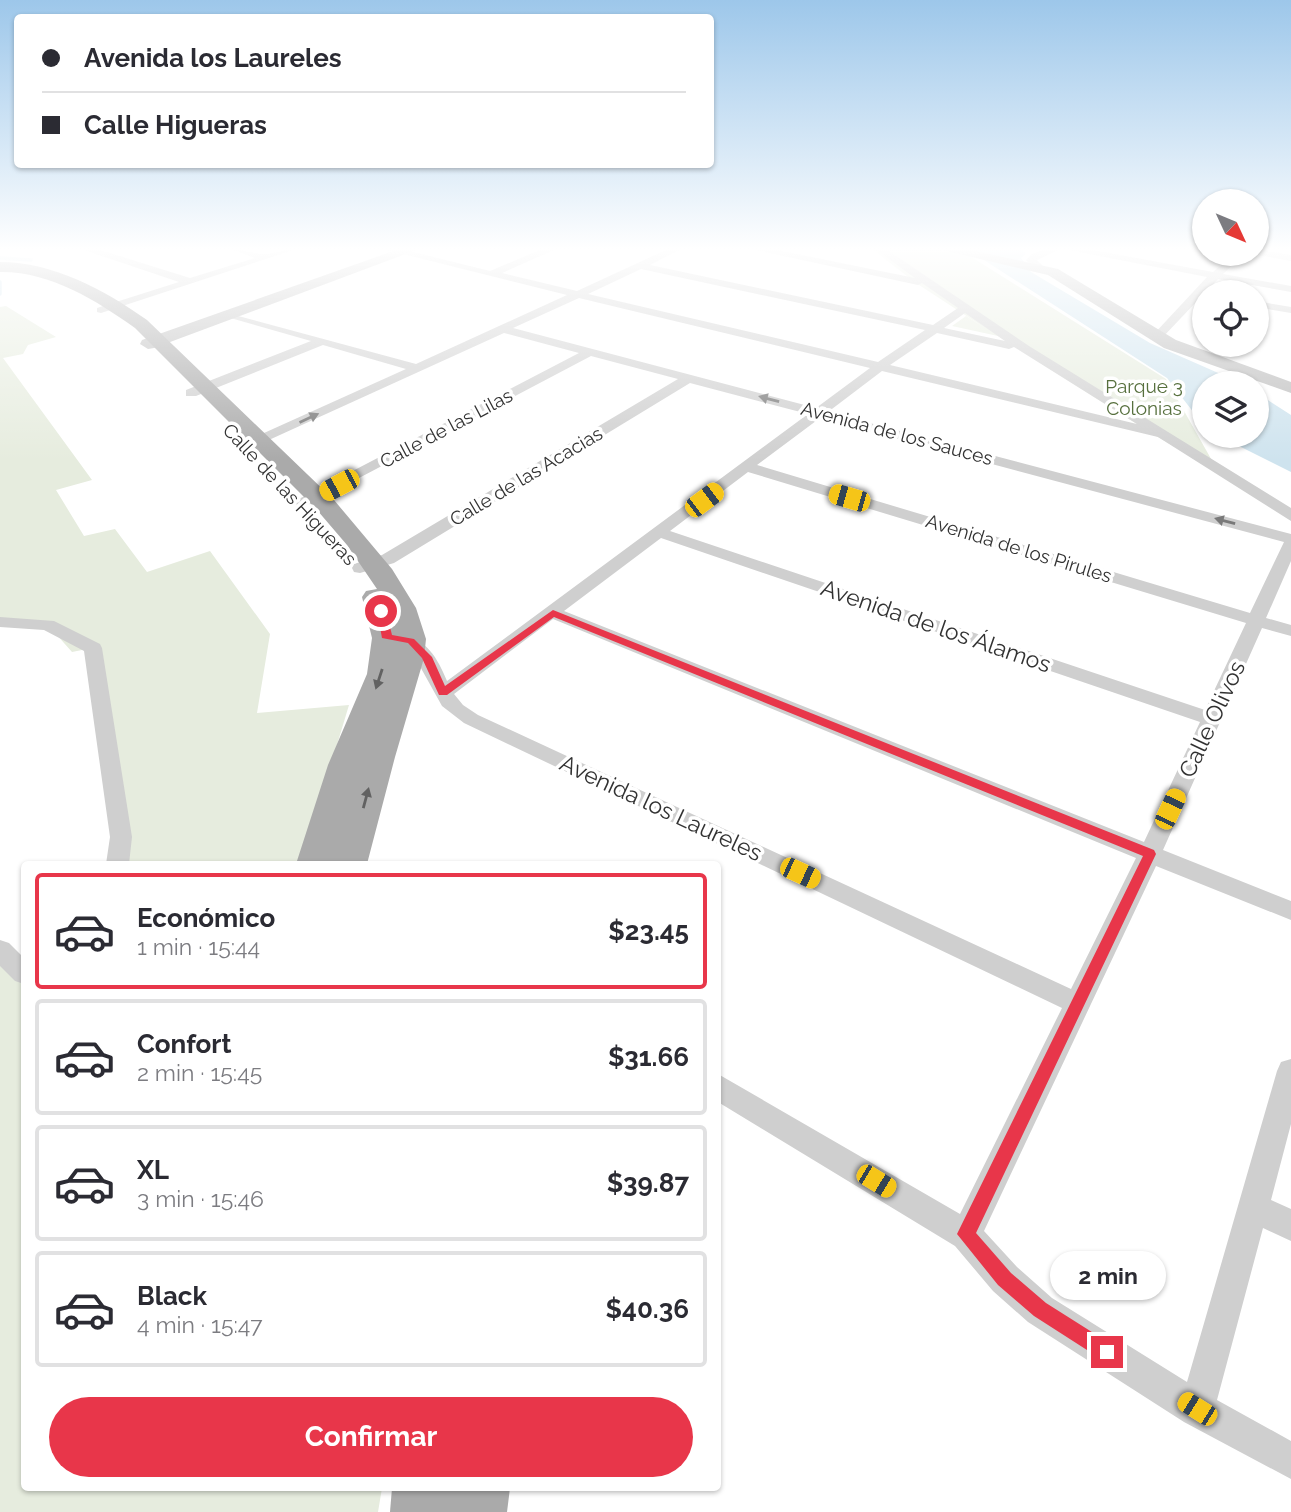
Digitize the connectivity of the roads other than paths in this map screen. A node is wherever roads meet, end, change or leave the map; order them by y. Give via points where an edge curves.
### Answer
1 (121, 320) edge
2 (217, 320) edge
3 (246, 320) edge
4 (524, 320) edge
5 (682, 320) edge
6 (895, 320) edge
7 (948, 320) edge
8 (980, 320) edge
9 (1129, 320) edge
10 (1174, 320) edge
11 (935, 328) junction
12 (503, 329) junction
13 (1157, 337) junction
14 (322, 341) junction
15 (154, 342) junction
16 (1025, 349) junction
17 (590, 352) junction
18 (881, 366) junction
19 (417, 368) junction
20 (689, 378) junction
21 (1289, 384) edge
22 (197, 390) junction
23 (819, 412) junction
24 (1158, 433) junction
25 (254, 443) junction
26 (747, 467) junction
27 (309, 500) junction
28 (1291, 516) edge
29 (661, 533) junction
30 (1291, 541) edge
31 (368, 566) junction
32 (553, 613) junction
33 (1257, 620) junction
34 (0, 622) edge
35 (1291, 631) edge
36 (399, 639) junction
37 (443, 693) junction
38 (1211, 719) junction
39 (1150, 854) junction
40 (118, 861) edge
41 (315, 861) edge
42 (350, 861) edge
43 (1291, 911) edge
44 (0, 950) edge
45 (21, 971) edge
46 (1078, 1004) junction
47 (1291, 1071) edge
48 (721, 1089) edge
49 (1252, 1207) junction
50 (1291, 1225) edge
51 (966, 1234) junction
52 (1197, 1409) junction
53 (1291, 1461) edge
54 (422, 1491) edge
55 (420, 1512) edge

1 - 15 main road, Calle de las Higueras
2 - 15 street
3 - 14 street
4 - 12 street
5 - 18 street
6 - 11 street
7 - 11 street
8 - 16 street
9 - 13 street
10 - 13 street
11 - 16 street
11 - 18 street
12 - 17 street, Avenida de los Sauces
12 - 19 street
13 - 21 street
14 - 19 street
14 - 22 street
15 - 22 main road, Calle de las Higueras
16 - 24 street
17 - 20 street, Avenida de los Sauces
17 - 27 street, Calle de las Lilas
18 - 23 street
18 - 24 street
25 -> 19 street
23 -> 20 street, Avenida de los Sauces
20 - 31 street, Calle de las Acacias
22 - 25 main road, Calle de las Higueras
23 - 26 street
30 -> 23 street, Avenida de los Sauces
24 - 28 street
25 - 27 main road, Calle de las Higueras
26 - 29 street
26 - 33 street, Avenida de los Pirules
27 - 31 main road, Calle de las Higueras
29 - 32 street
29 - 38 street, Avenida de los Álamos
30 - 33 street, Calle Olivos
31 - 36 main road, Calle de las Higueras via 406,621
32 - 37 street
32 - 39 street
33 - 35 street, Avenida de los Pirules
33 - 38 street, Calle Olivos
34 - 40 street via 48,625 93,648 121,837
36 - 37 street, Avenida los Laureles via 427,657
36 -> 41 main road, Calle de las Higueras via 345,765
42 -> 36 main road via 407,662
37 - 46 street, Avenida los Laureles via 471,719
38 - 39 street, Calle Olivos
39 - 43 street
39 - 46 street, Calle Olivos
44 - 45 street
46 - 51 street, Calle Olivos
47 - 49 street
48 - 51 street
49 - 50 street
49 - 52 street
51 - 52 street via 1004,1279 1040,1310
52 - 53 street
54 - 55 main road

